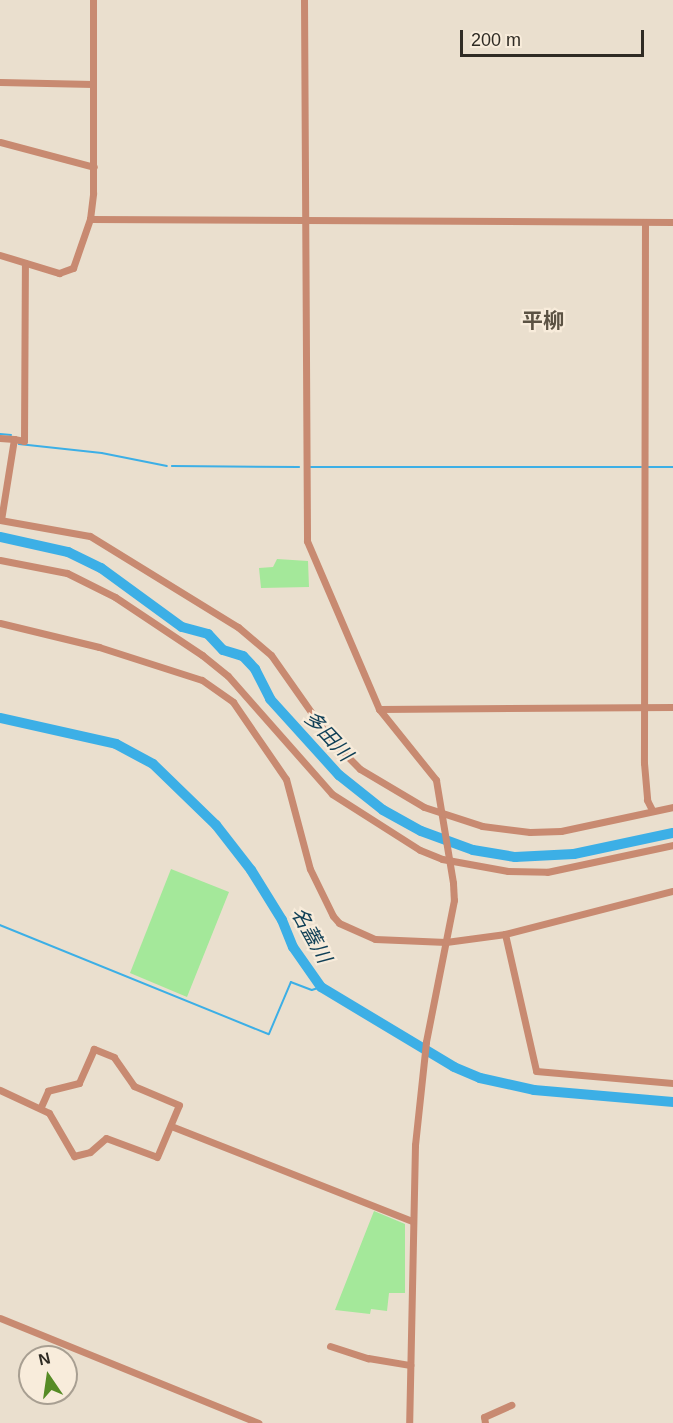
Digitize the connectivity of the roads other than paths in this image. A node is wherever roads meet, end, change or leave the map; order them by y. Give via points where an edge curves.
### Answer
1 (93, 0) edge
2 (304, 0) edge
3 (0, 82) edge
4 (93, 84) junction
5 (0, 142) edge
6 (94, 167) junction
7 (90, 219) junction
8 (303, 222) junction
9 (645, 222) junction
10 (673, 222) edge
11 (0, 255) edge
12 (25, 263) junction
13 (0, 438) edge
14 (14, 440) junction
15 (0, 520) edge
16 (0, 560) edge
17 (0, 622) edge
18 (645, 707) junction
19 (673, 707) edge
20 (379, 710) junction
21 (673, 807) edge
22 (652, 810) junction
23 (443, 815) junction
24 (673, 845) edge
25 (448, 857) junction
26 (673, 891) edge
27 (505, 934) junction
28 (446, 942) junction
29 (673, 1083) edge
30 (0, 1090) edge
31 (41, 1107) junction
32 (171, 1126) junction
33 (412, 1221) junction
34 (0, 1318) edge
35 (330, 1346) dead end
36 (411, 1365) junction
37 (511, 1405) dead end
38 (259, 1423) edge
39 (409, 1423) edge
40 (485, 1423) edge

1 - 4 street
2 - 8 street
3 - 4 street
4 - 6 street
5 - 6 street
6 - 7 street
7 - 8 street
7 - 12 street via 69,272
8 - 9 street
8 - 20 street via 307,541
9 - 10 street
9 - 18 street
11 - 12 street
12 - 14 street via 24,441
13 - 14 street
14 - 15 street
15 - 23 street via 90,536 238,627 271,655 330,739 360,769
16 - 25 street via 67,573 164,628 228,676 332,794 420,850
17 - 28 street via 99,647 209,684 238,707 286,779 310,868 336,920 383,941
18 - 19 street
18 - 20 street
18 - 22 street via 647,800
20 - 23 street via 430,769 440,793
21 - 22 street
22 - 23 street via 591,825 530,832 482,826
23 - 25 street
24 - 25 street via 562,871 508,870
25 - 28 street via 454,900
26 - 27 street
27 - 28 street
27 - 29 street via 536,1071
28 - 33 street via 426,1042
30 - 31 street
31 - 32 street via 54,1118 74,1156 90,1152 106,1138 157,1157
31 - 32 street via 48,1091 79,1083 94,1049 114,1058 134,1086 178,1103
32 - 33 street
33 - 36 street
34 - 38 street
35 - 36 street via 368,1358
36 - 39 street
37 - 40 street via 484,1417

